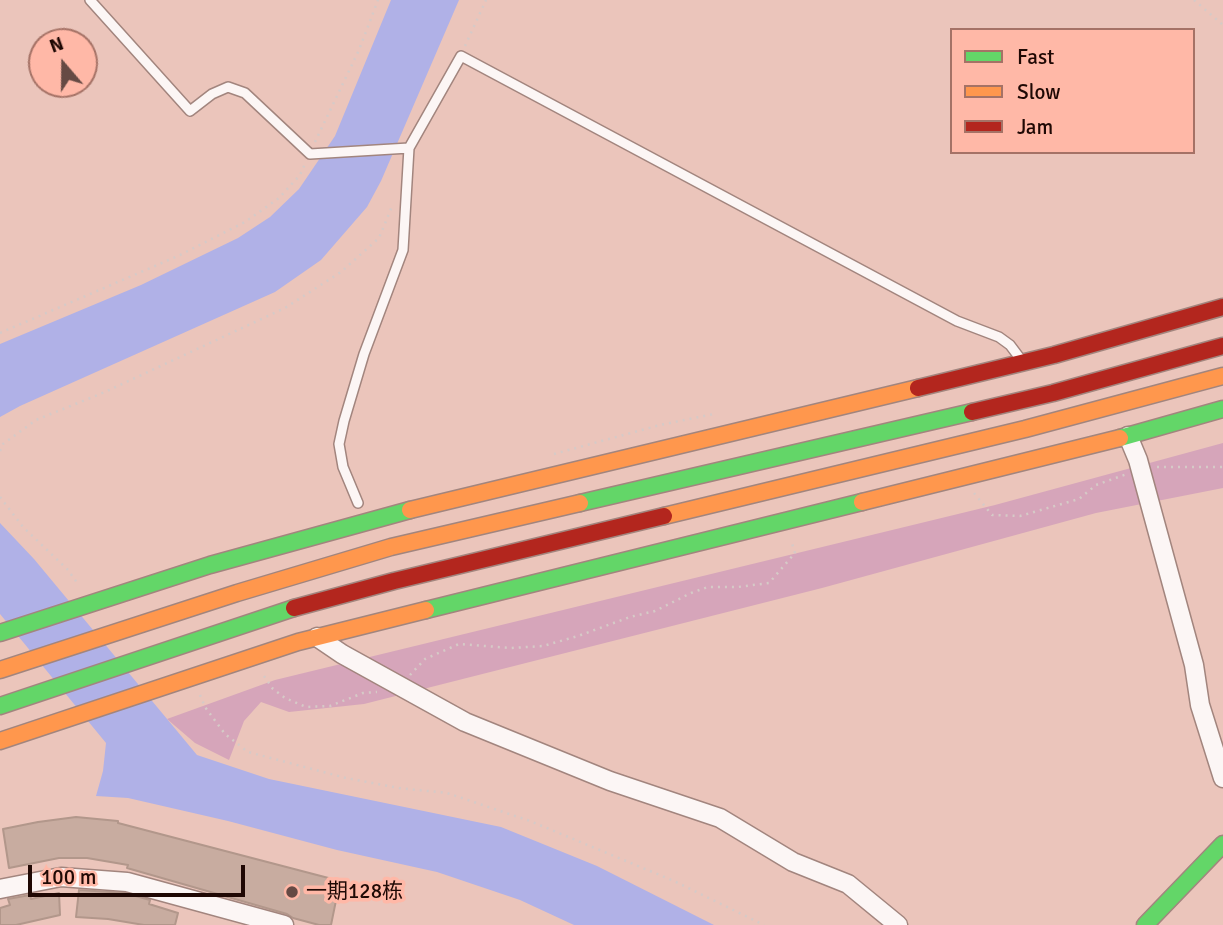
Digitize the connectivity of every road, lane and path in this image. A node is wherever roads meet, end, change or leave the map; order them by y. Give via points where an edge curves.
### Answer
1 (90, 0) edge
2 (378, 0) edge
3 (486, 0) edge
4 (1194, 0) edge
5 (1223, 25) edge
6 (461, 56) junction
7 (409, 148) junction
8 (314, 154) junction
9 (394, 202) dead end
10 (1223, 307) edge
11 (0, 333) edge
12 (1223, 346) edge
13 (1023, 362) junction
14 (1223, 376) edge
15 (1223, 409) edge
16 (714, 414) dead end
17 (1200, 416) junction
18 (1223, 425) edge
19 (1128, 436) junction
20 (0, 451) edge
21 (544, 457) dead end
22 (1223, 467) edge
23 (1140, 470) junction
24 (960, 478) junction
25 (0, 497) edge
26 (358, 503) dead end
27 (791, 540) dead end
28 (78, 584) dead end
29 (5, 631) edge
30 (317, 636) junction
31 (6, 668) edge
32 (264, 676) dead end
33 (190, 677) junction
34 (397, 685) junction
35 (0, 708) edge
36 (0, 741) edge
37 (1223, 778) edge
38 (1223, 844) edge
39 (0, 890) edge
40 (284, 925) edge
41 (764, 925) edge
42 (898, 925) edge
43 (1145, 925) edge

1 - 8 lane via 190,111 228,87 245,93
2 - 8 path
3 - 6 path
4 - 5 path
6 - 7 lane
6 - 13 lane via 945,314 999,337
7 - 8 lane
7 - 26 lane via 403,250 364,354 339,444
8 - 11 path via 279,198 245,222
9 - 20 path via 379,238 308,294 36,420
10 - 13 main road
12 - 31 main road via 1053,393 391,547
13 - 29 main road via 366,521
14 - 35 main road via 1025,429 380,585 124,663
15 - 17 main road
16 - 21 path
17 - 18 street
17 - 19 main road
19 - 23 street
19 - 24 main road
22 - 23 path
23 - 24 path via 1096,485 1079,499 1020,516 992,515
23 - 37 street
24 - 30 main road
25 - 28 path
27 - 34 path via 795,554 769,583 708,587 655,611 543,646 459,644 425,659
30 - 33 main road
30 - 34 street
32 - 34 path via 285,698 306,707 330,706
33 - 36 main road
33 - 41 path via 225,734 248,752 346,778 447,793 530,821 674,881
34 - 42 street via 489,732 610,781 720,818 793,862 848,884
38 - 43 main road
39 - 40 street via 61,877 127,882

